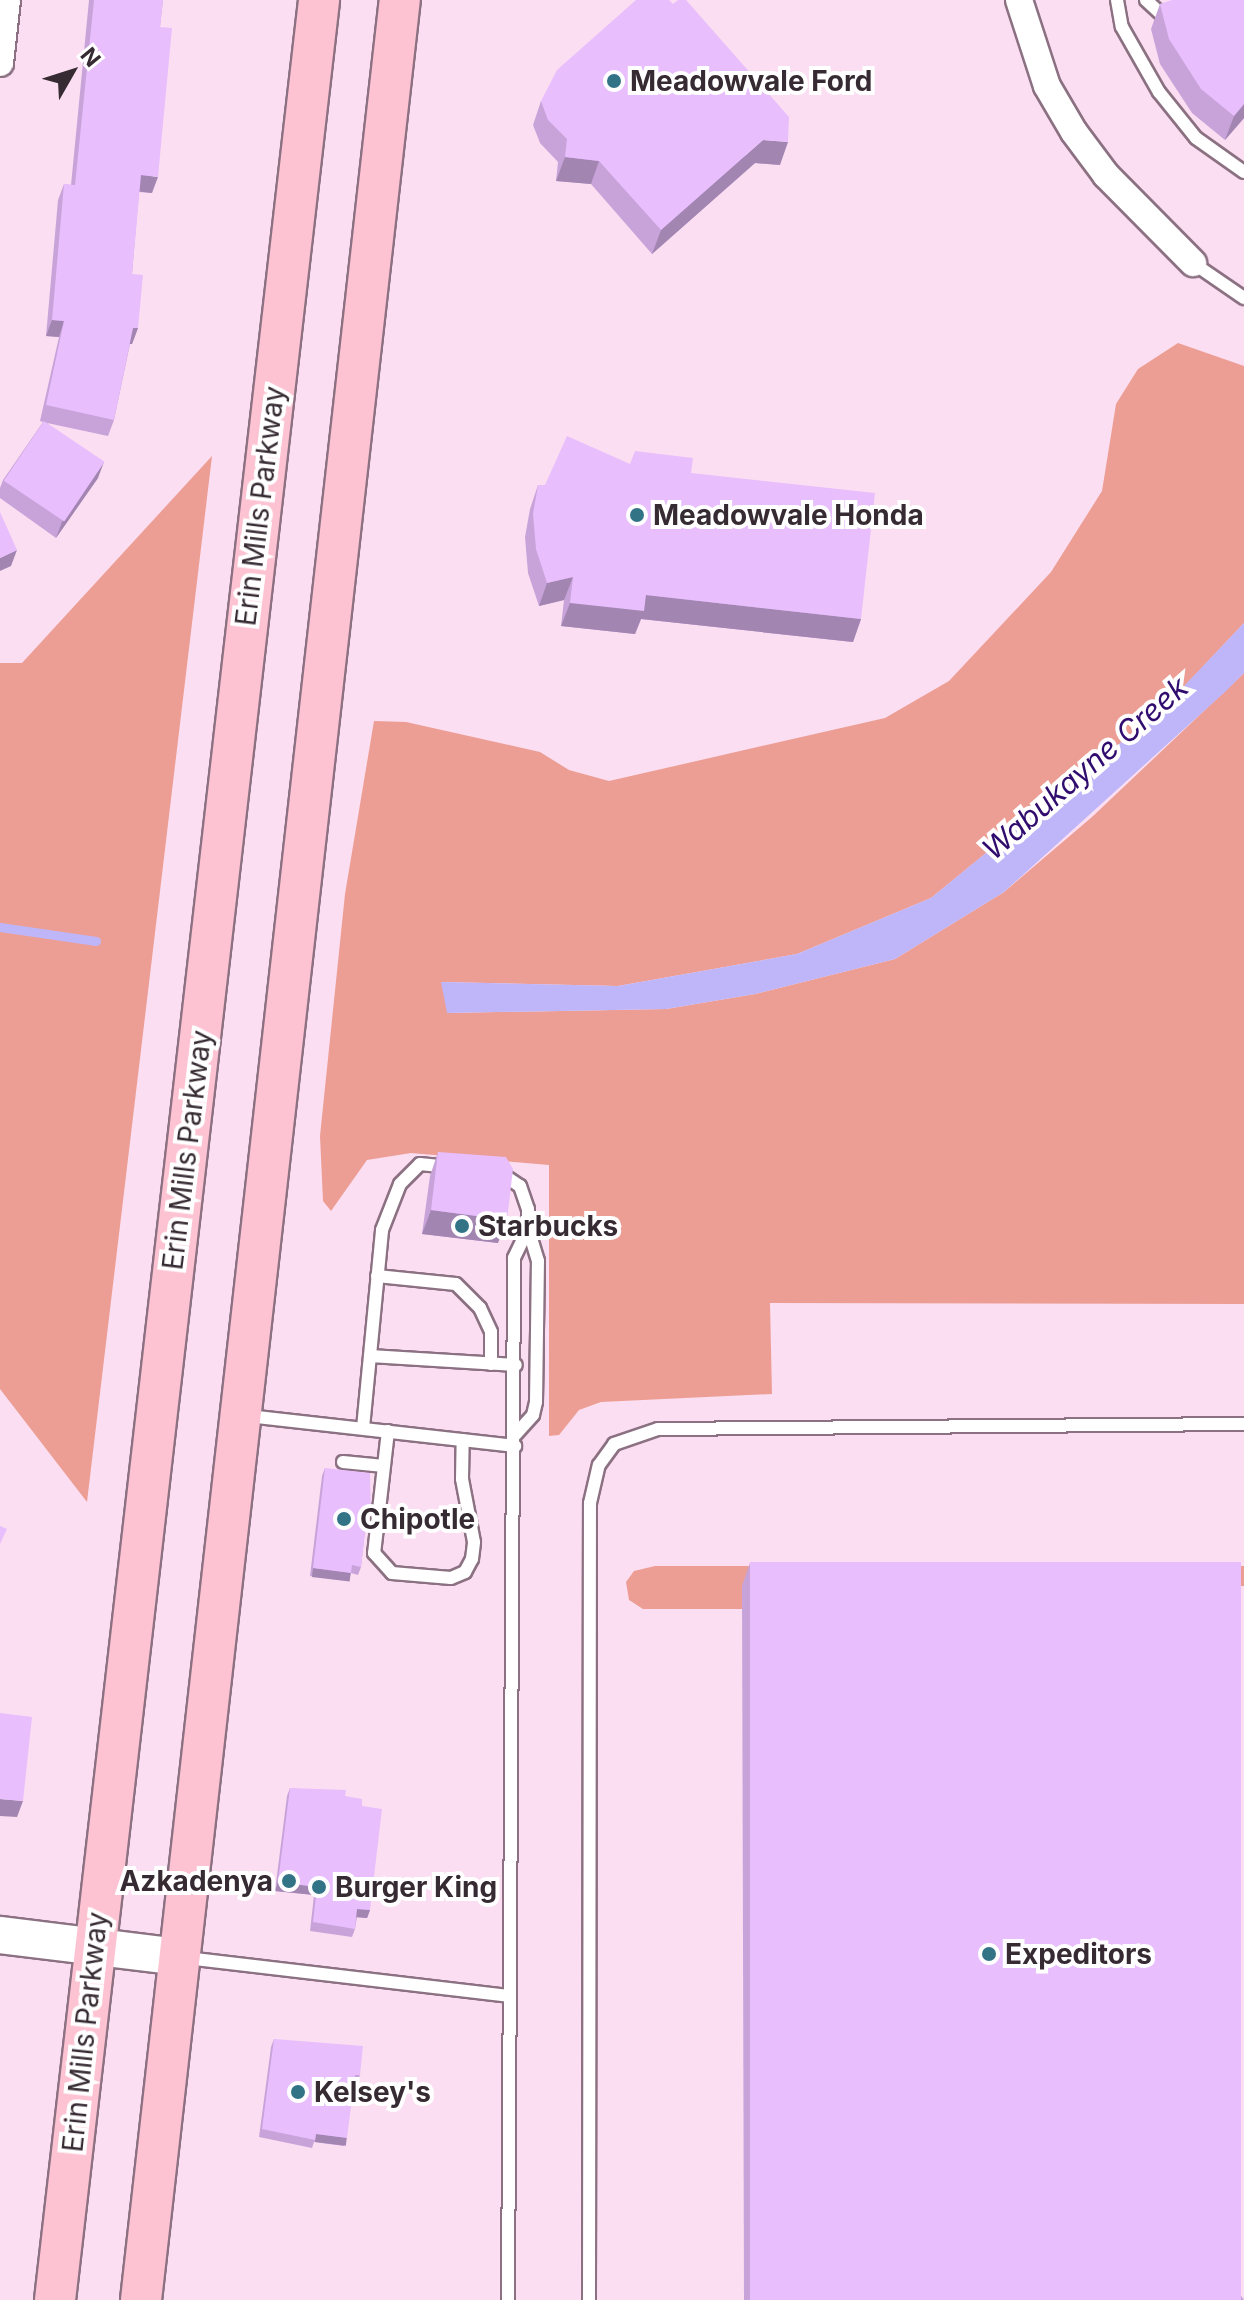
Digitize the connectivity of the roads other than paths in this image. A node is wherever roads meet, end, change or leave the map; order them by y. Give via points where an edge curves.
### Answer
1 (7, 0) edge
2 (319, 0) edge
3 (400, 0) edge
4 (1019, 0) edge
5 (1117, 0) edge
6 (1146, 0) edge
7 (1163, 16) edge
8 (0, 63) edge
9 (1244, 172) edge
10 (1193, 263) joint
11 (1244, 298) edge
12 (461, 1168) edge
13 (488, 1171) edge
14 (528, 1229) junction
15 (377, 1276) junction
16 (370, 1356) junction
17 (491, 1364) junction
18 (516, 1365) junction
19 (241, 1415) junction
20 (1244, 1424) edge
21 (363, 1428) junction
22 (388, 1431) junction
23 (463, 1440) junction
24 (515, 1440) junction
25 (343, 1462) dead end
26 (384, 1466) junction
27 (0, 1935) edge
28 (95, 1947) junction
29 (180, 1957) junction
30 (509, 1996) junction
31 (55, 2300) edge
32 (141, 2300) edge
33 (508, 2300) edge
34 (589, 2300) edge

1 - 8 street
2 - 28 main road, Erin Mills Parkway
3 - 19 main road
4 - 10 street via 1047,86 1074,132 1106,175
5 - 9 lane via 1122,27 1159,92 1196,138
6 - 7 lane
10 - 11 lane
12 - 15 lane via 420,1164 400,1184 382,1230
13 - 14 lane via 502,1172 520,1186
14 - 18 lane via 514,1258
14 - 24 lane via 538,1261 536,1402
15 - 16 lane
15 - 17 lane via 456,1284 480,1308 491,1332
16 - 17 lane
16 - 21 lane
17 - 18 lane
18 - 24 lane
19 - 21 lane
19 - 29 main road
20 - 34 lane via 658,1429 614,1444 599,1465 590,1503
21 - 22 lane
22 - 23 lane
22 - 26 lane
23 - 24 lane
23 - 26 lane via 462,1479 474,1542 465,1572 451,1578 392,1573 381,1565 374,1553
24 - 30 lane
25 - 26 lane
27 - 28 street
28 - 29 street
28 - 31 main road, Erin Mills Parkway
29 - 30 lane
29 - 32 main road
30 - 33 lane

